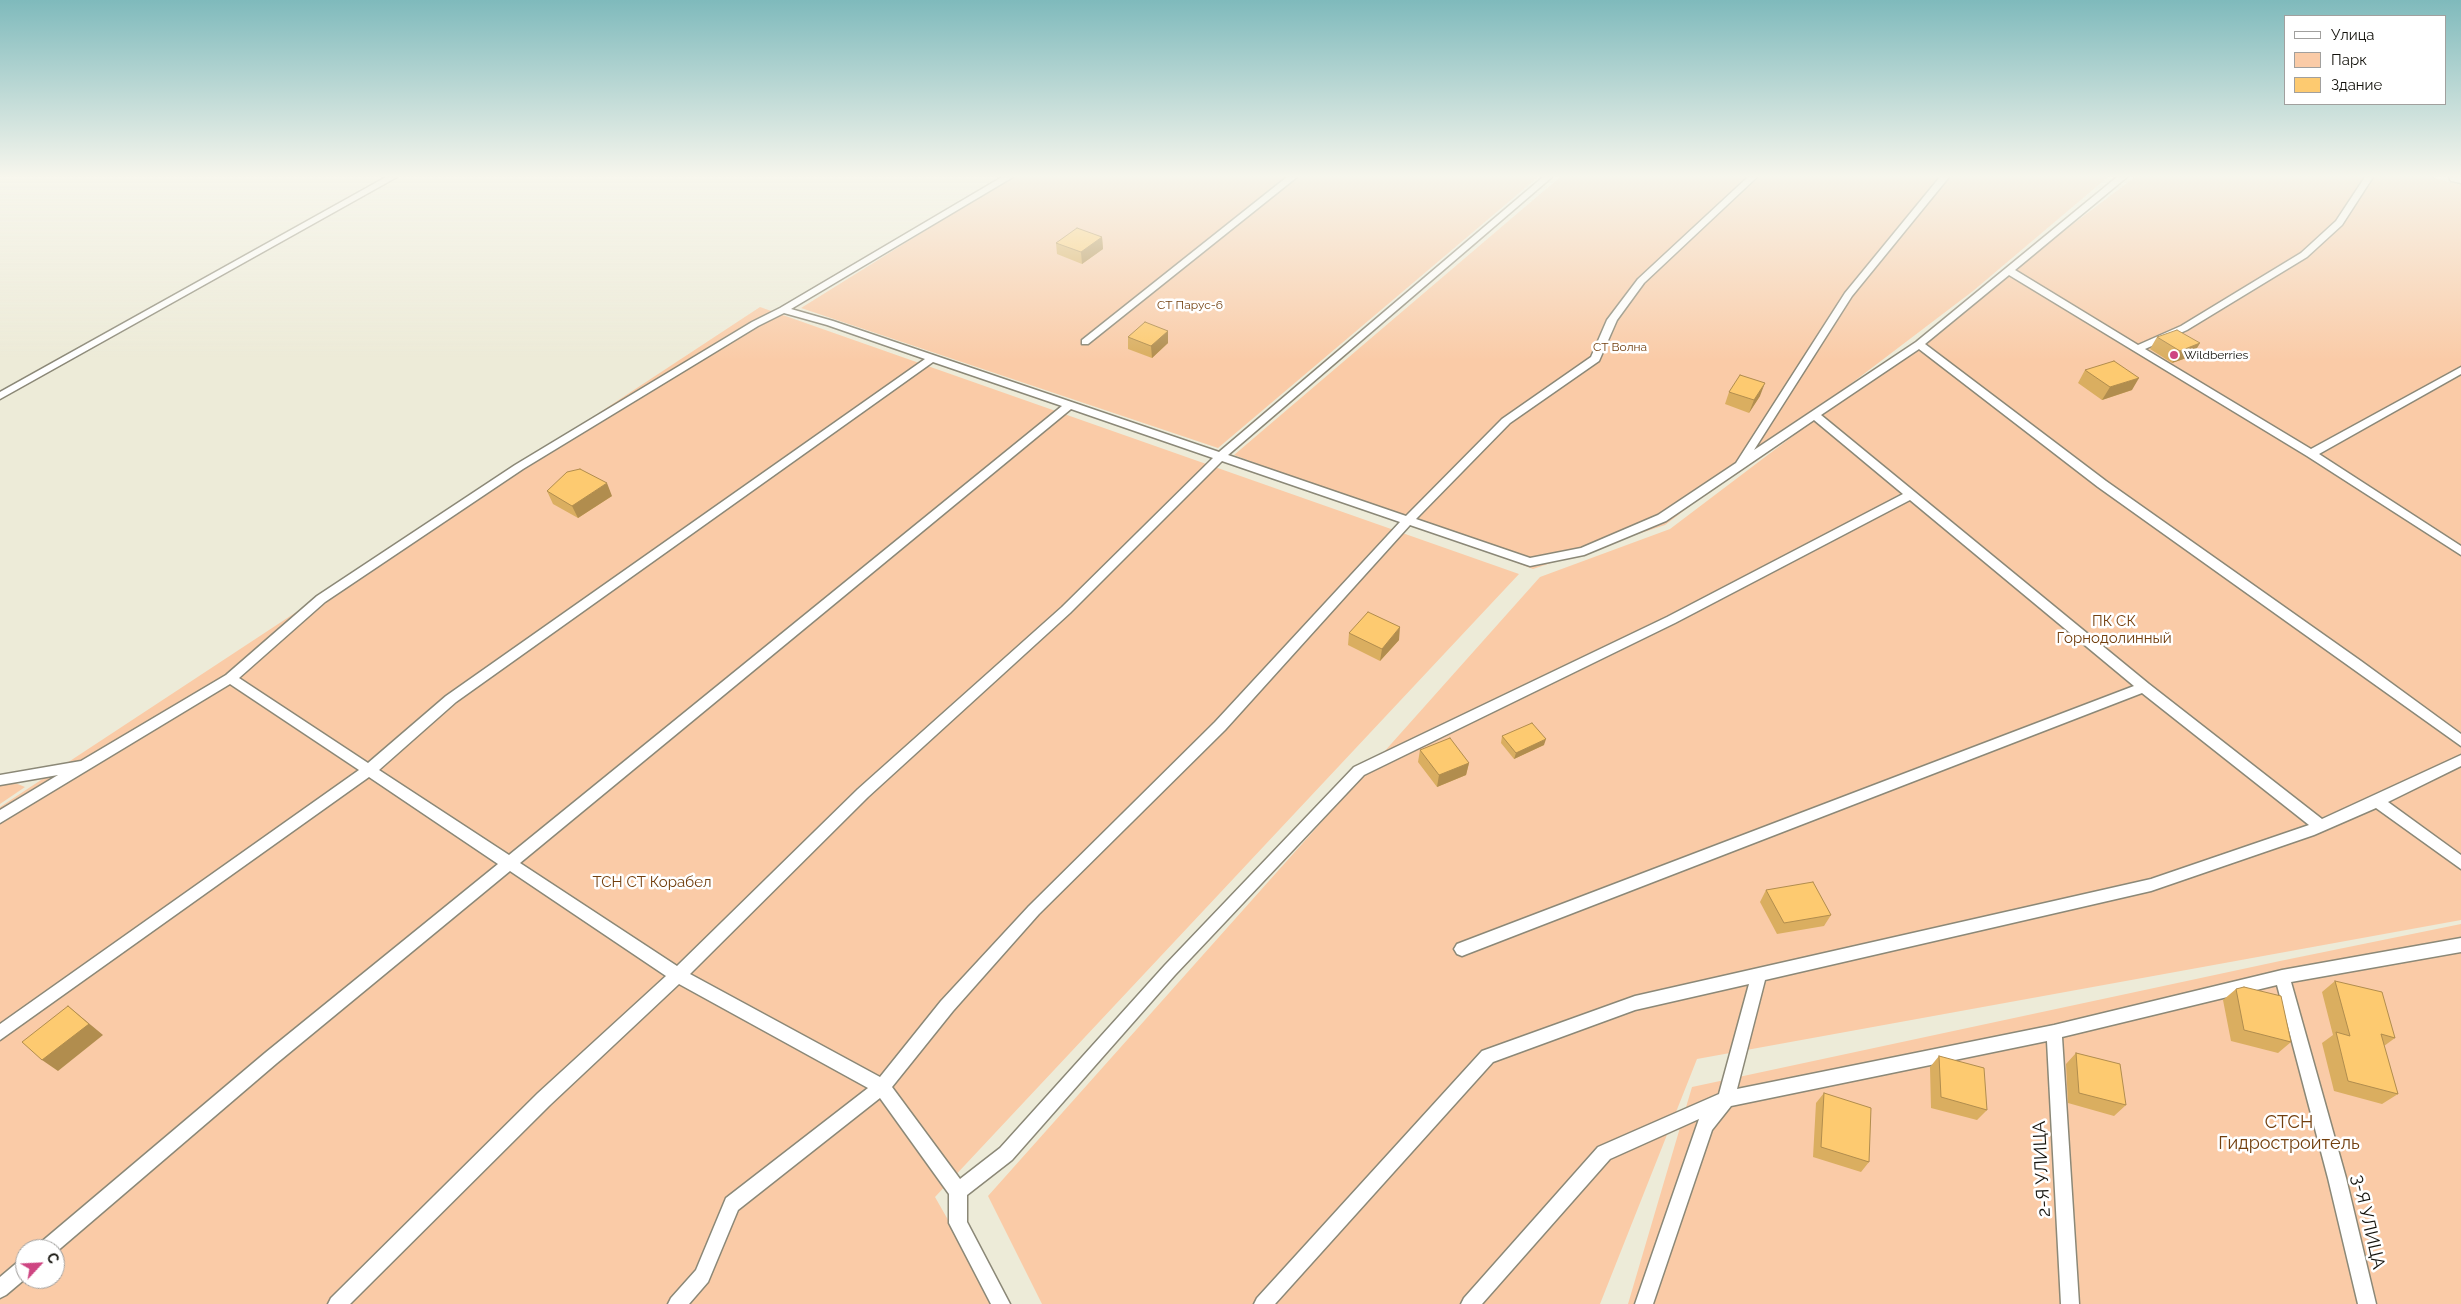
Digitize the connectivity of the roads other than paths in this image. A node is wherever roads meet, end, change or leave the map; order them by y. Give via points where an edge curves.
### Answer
1 (284, 238) edge
2 (906, 238) edge
3 (1216, 238) edge
4 (1477, 238) edge
5 (1687, 238) edge
6 (1895, 238) edge
7 (2048, 238) edge
8 (2323, 238) edge
9 (2009, 270) junction
10 (783, 310) junction
11 (1085, 342) dead end
12 (1919, 344) junction
13 (2136, 349) junction
14 (932, 358) junction
15 (2461, 370) edge
16 (0, 396) edge
17 (1070, 405) junction
18 (1816, 416) junction
19 (2311, 454) junction
20 (1221, 456) junction
21 (1738, 468) junction
22 (1911, 495) junction
23 (1408, 520) junction
24 (2461, 551) edge
25 (230, 678) junction
26 (2144, 687) junction
27 (2461, 741) edge
28 (2461, 760) edge
29 (86, 764) junction
30 (369, 770) junction
31 (0, 780) edge
32 (2377, 801) junction
33 (0, 817) edge
34 (2320, 825) junction
35 (508, 862) junction
36 (2461, 862) edge
37 (2461, 944) edge
38 (1462, 948) dead end
39 (678, 975) junction
40 (1759, 975) junction
41 (2282, 977) junction
42 (0, 1032) edge
43 (2054, 1032) junction
44 (882, 1087) junction
45 (1726, 1099) junction
46 (958, 1191) junction
47 (58, 1239) edge
48 (15, 1275) edge
49 (0, 1288) edge
50 (338, 1304) edge
51 (677, 1304) edge
52 (1001, 1304) edge
53 (1263, 1304) edge
54 (1470, 1304) edge
55 (1644, 1304) edge
56 (2070, 1304) edge
57 (2367, 1304) edge

1 - 16 lane
2 - 10 lane
3 - 11 lane
4 - 20 lane
5 - 23 lane via 1641,281 1612,320 1595,359 1506,421
6 - 21 lane via 1848,295
7 - 9 lane
8 - 13 lane via 2304,255 2184,328
9 - 12 lane
9 - 13 lane
10 - 14 lane
10 - 25 lane via 754,324 519,466 321,599
12 - 18 lane
12 - 27 lane via 2102,484
13 - 19 lane
14 - 17 lane
14 - 30 lane via 451,699
15 - 19 lane
17 - 20 lane
17 - 35 lane via 681,725
18 - 21 lane
18 - 22 lane
19 - 24 lane
20 - 23 lane
20 - 39 lane via 1066,610 863,794
21 - 23 lane via 1662,518 1584,551 1530,562
22 - 26 lane
22 - 46 lane via 1671,620 1359,771 1170,970 1006,1154
23 - 44 lane via 1220,726 1034,910 947,1006
25 - 29 lane
25 - 30 lane
26 - 34 lane
26 - 38 lane
28 - 32 lane
29 - 31 lane
29 - 33 lane
30 - 35 lane
30 - 42 lane
32 - 34 lane
32 - 36 lane
34 - 40 lane via 2151,884
35 - 39 lane
35 - 47 lane
37 - 41 lane
39 - 44 lane
39 - 50 lane via 544,1098
40 - 45 lane
40 - 53 lane via 1635,1003 1488,1056
41 - 43 lane
41 - 57 lane, 3-Я УЛИЦА via 2337,1178
43 - 45 lane
43 - 56 lane, 2-Я УЛИЦА
44 - 46 lane
44 - 51 lane via 732,1204 702,1276
45 - 54 lane via 1604,1153
45 - 55 lane via 1705,1125
46 - 52 lane via 958,1223
48 - 49 lane

